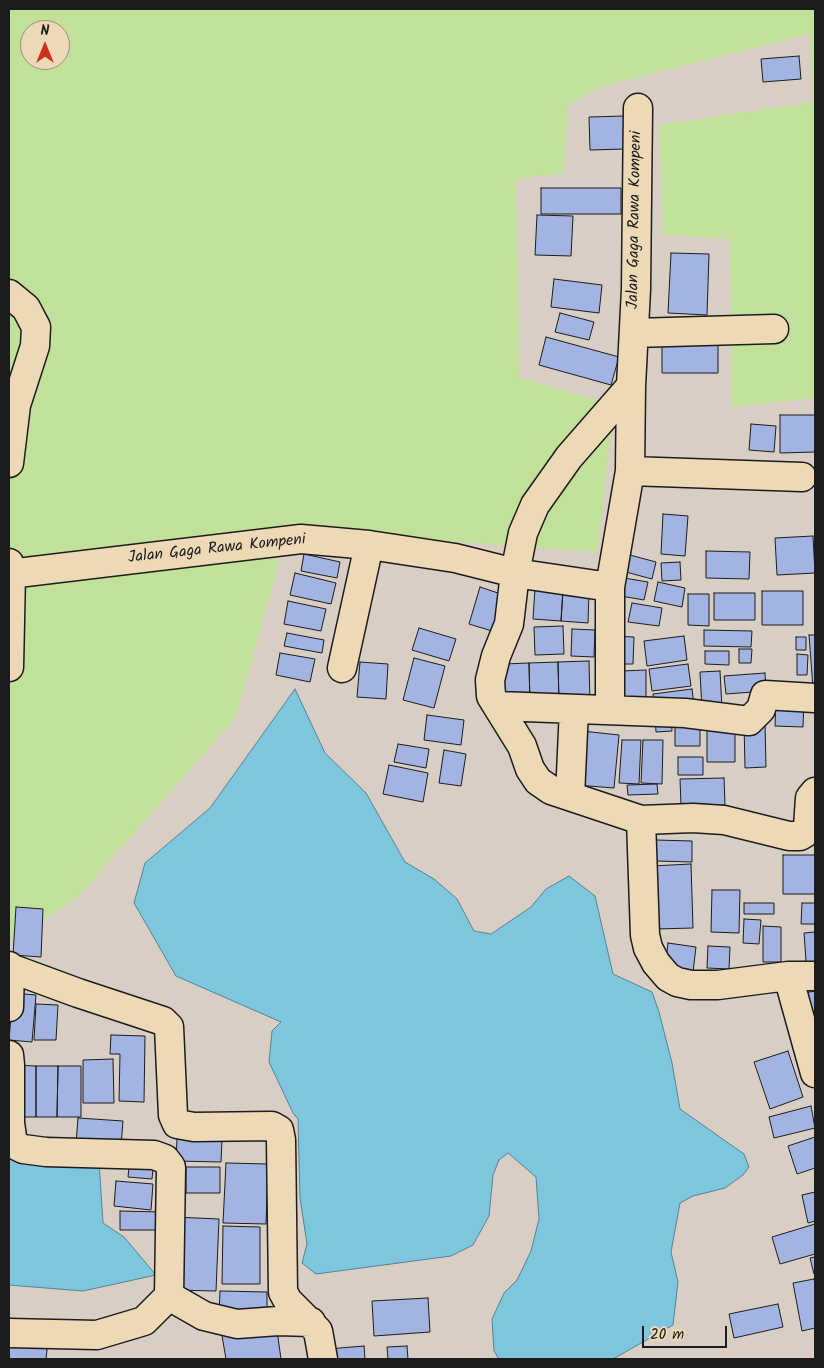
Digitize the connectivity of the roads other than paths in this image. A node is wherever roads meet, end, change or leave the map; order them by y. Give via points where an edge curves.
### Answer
1 (638, 108) dead end
2 (9, 294) edge
3 (774, 329) dead end
4 (634, 333) junction
5 (631, 386) junction
6 (9, 463) edge
7 (630, 471) junction
8 (802, 477) dead end
9 (368, 545) junction
10 (9, 571) edge
11 (515, 573) junction
12 (610, 587) junction
13 (9, 667) edge
14 (342, 668) dead end
15 (815, 698) edge
16 (498, 706) junction
17 (574, 709) junction
18 (610, 710) junction
19 (815, 792) edge
20 (570, 796) junction
21 (642, 820) junction
22 (9, 967) edge
23 (788, 976) junction
24 (815, 976) edge
25 (9, 1006) edge
26 (9, 1055) edge
27 (815, 1072) edge
28 (169, 1296) junction
29 (311, 1322) junction
30 (9, 1333) edge
31 (324, 1359) edge

1 - 4 street, Jalan Gaga Rawa Kompeni
2 - 6 street via 26,308 36,328 35,346 16,405
3 - 4 street, Jalan Gaga Rawa Kompeni
4 - 5 street, Jalan Gaga Rawa Kompeni
5 - 7 street, Jalan Gaga Rawa Kompeni
5 - 11 street via 569,456 535,505 524,533
7 - 8 street
7 - 12 street, Jalan Gaga Rawa Kompeni
9 - 10 street, Jalan Gaga Rawa Kompeni via 301,539
9 - 11 street, Jalan Gaga Rawa Kompeni via 455,558
9 - 14 street
10 - 13 street, Jalan Gaga Rawa Kompeni
11 - 12 street, Jalan Gaga Rawa Kompeni
11 - 16 street via 509,624 490,680 491,696
12 - 18 street, Jalan Gaga Rawa Kompeni
15 - 18 street via 765,695 761,709 749,721 685,713
16 - 17 street
16 - 20 street via 538,781 551,790
17 - 18 street
17 - 20 street
19 - 21 street via 810,798 808,826 800,836 724,820
20 - 21 street
21 - 23 street via 645,935 656,963 668,977 691,985 718,985
22 - 25 street
22 - 29 street via 164,1021 169,1027 173,1115 177,1124 194,1127 272,1126 279,1130 283,1292
23 - 24 street
23 - 27 street
26 - 28 street via 13,1144 22,1149 46,1152 154,1155 165,1159 171,1167
28 - 29 street via 204,1316 237,1324
28 - 30 street via 144,1321 97,1335
29 - 31 street via 318,1331

